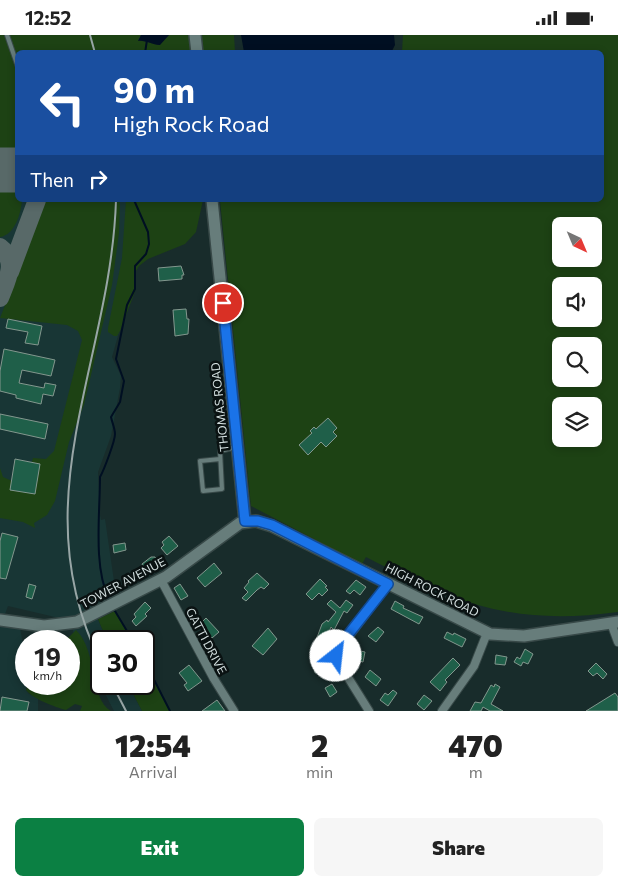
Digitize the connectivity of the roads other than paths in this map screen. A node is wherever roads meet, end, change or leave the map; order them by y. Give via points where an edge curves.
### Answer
1 (7, 35) edge
2 (195, 35) edge
3 (197, 50) edge
4 (15, 58) edge
5 (212, 202) edge
6 (238, 447) junction
7 (220, 459) junction
8 (245, 521) junction
9 (160, 580) junction
10 (388, 584) junction
11 (0, 620) edge
12 (614, 622) edge
13 (487, 633) junction
14 (618, 641) edge
15 (234, 711) edge
16 (369, 711) edge
17 (442, 711) edge

1 - 4 lane
2 - 3 main road
5 - 6 main road, THOMAS ROAD
6 - 7 lane via 222,449
6 - 8 main road, THOMAS ROAD
7 - 7 lane via 222,489 204,491 200,461
8 - 9 main road, TOWER AVENUE
8 - 10 main road, HIGH ROCK ROAD via 272,525
9 - 11 main road, TOWER AVENUE via 77,622 44,627
9 - 15 street, GATTI DRIVE
10 - 13 main road, HIGH ROCK ROAD
10 - 16 street via 337,652 340,663
12 - 13 main road, HIGH ROCK ROAD via 524,636
12 - 14 street
13 - 17 street via 474,666

